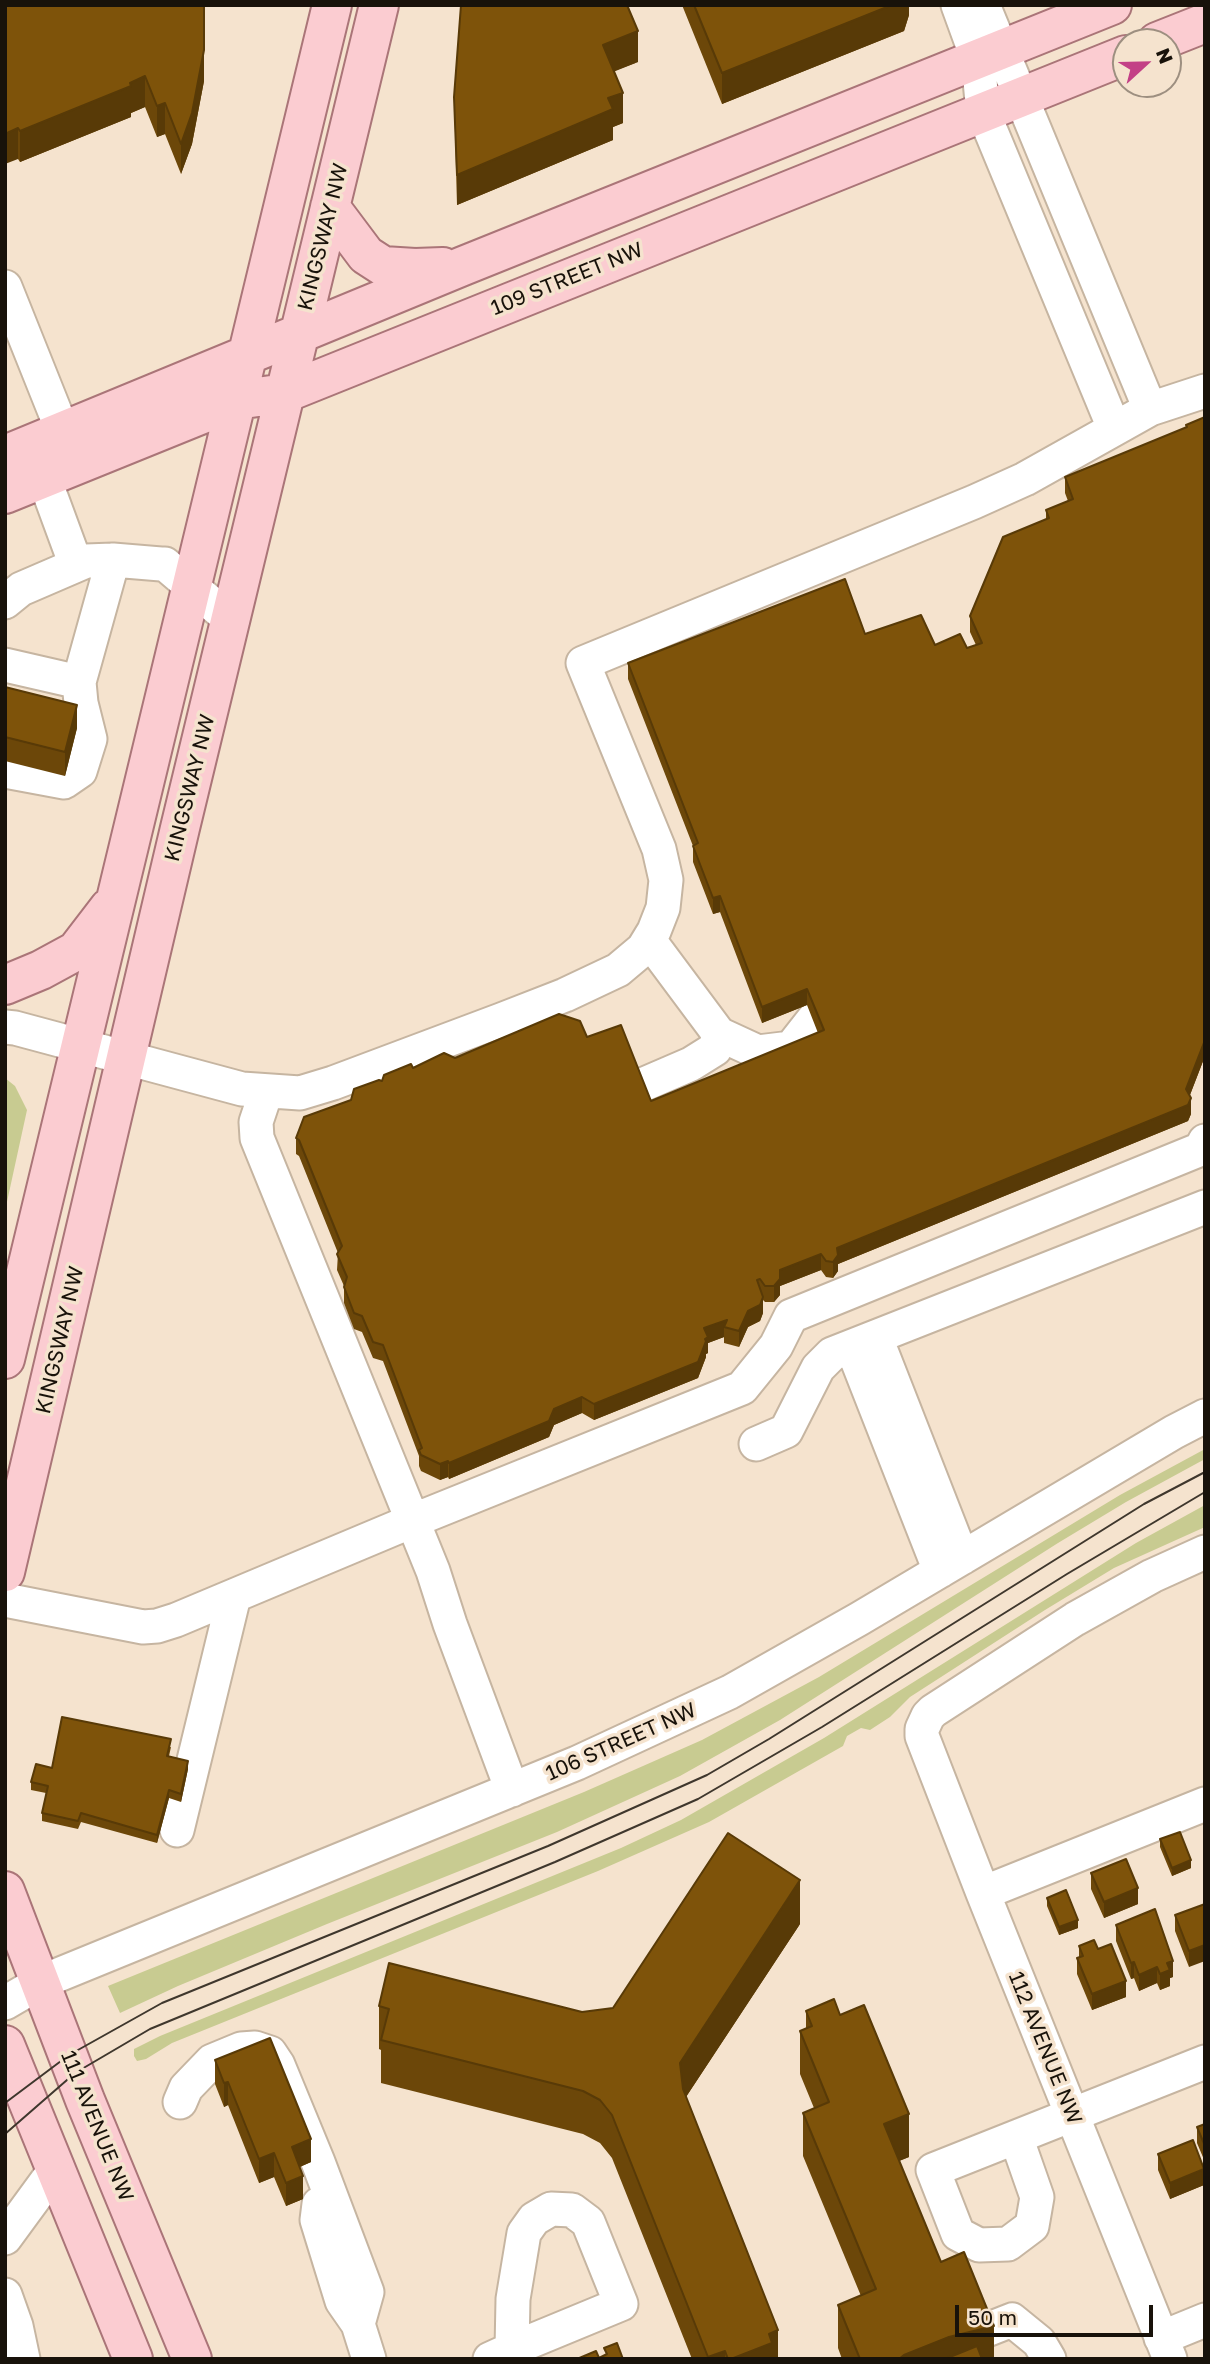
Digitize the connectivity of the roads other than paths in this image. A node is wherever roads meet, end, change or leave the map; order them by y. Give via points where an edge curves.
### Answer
1 (332, 5) edge
2 (379, 5) edge
3 (958, 5) edge
4 (983, 5) edge
5 (1112, 5) edge
6 (1205, 23) edge
7 (1182, 32) edge
8 (990, 55) junction
9 (1112, 61) edge
10 (1021, 97) junction
11 (983, 112) junction
12 (330, 207) junction
13 (463, 266) junction
14 (5, 287) edge
15 (299, 333) junction
16 (248, 356) junction
17 (1205, 391) edge
18 (285, 393) junction
19 (237, 400) junction
20 (1150, 409) junction
21 (1114, 428) junction
22 (63, 432) junction
23 (5, 455) edge
24 (44, 478) junction
25 (5, 494) edge
26 (113, 560) junction
27 (76, 565) junction
28 (193, 587) junction
29 (5, 602) edge
30 (232, 621) junction
31 (5, 665) edge
32 (79, 681) junction
33 (5, 771) edge
34 (118, 895) junction
35 (649, 940) junction
36 (5, 985) edge
37 (813, 1020) edge
38 (5, 1027) edge
39 (719, 1034) junction
40 (82, 1046) junction
41 (127, 1058) junction
42 (640, 1086) edge
43 (265, 1092) junction
44 (1205, 1141) edge
45 (1205, 1207) edge
46 (864, 1342) junction
47 (5, 1359) edge
48 (1205, 1416) edge
49 (756, 1444) dead end
50 (412, 1521) junction
51 (1205, 1552) edge
52 (951, 1564) junction
53 (5, 1572) edge
54 (234, 1596) junction
55 (5, 1600) edge
56 (512, 1790) junction
57 (1205, 1804) edge
58 (177, 1830) dead end
59 (5, 1891) edge
60 (983, 1893) junction
61 (41, 1982) junction
62 (5, 2003) edge
63 (5, 2045) edge
64 (1205, 2062) edge
65 (180, 2102) dead end
66 (1072, 2117) junction
67 (1016, 2137) dead end
68 (57, 2168) junction
69 (5, 2238) edge
70 (5, 2294) edge
71 (1205, 2320) edge
72 (979, 2333) edge
73 (1166, 2348) edge
74 (501, 2354) edge
75 (23, 2359) edge
76 (133, 2359) edge
77 (192, 2359) edge
78 (369, 2359) edge
79 (1048, 2359) edge

1 - 16 main road
2 - 12 main road, KINGSWAY NW
3 - 8 street
4 - 8 street
5 - 8 main road
6 - 7 main road
8 - 10 street
8 - 11 street
8 - 13 main road
9 - 10 main road, 109 STREET NW
10 - 11 main road, 109 STREET NW
10 - 20 street
11 - 18 main road, 109 STREET NW
11 - 21 street
12 - 13 main road via 366,255 383,266
12 - 15 main road, KINGSWAY NW
13 - 15 main road
14 - 22 street
15 - 16 main road
15 - 18 main road, KINGSWAY NW
16 - 19 main road
16 - 22 main road
17 - 20 street
18 - 19 main road, 109 STREET NW
18 - 30 main road, KINGSWAY NW
19 - 24 main road, 109 STREET NW
19 - 28 main road
20 - 21 street
21 - 35 street via 974,502 583,663 659,849 665,892
22 - 23 main road
24 - 25 main road, 109 STREET NW
24 - 27 street
26 - 27 street
26 - 28 street via 165,564
26 - 32 street
27 - 29 street via 21,589
28 - 30 street
28 - 34 main road
30 - 41 main road, KINGSWAY NW
31 - 32 street
32 - 33 street via 90,739 80,771 64,782
34 - 36 main road via 76,951
34 - 40 main road
35 - 39 street
35 - 43 street via 618,970 565,995 333,1083 300,1093
37 - 39 street via 791,1048 758,1052
38 - 40 street
39 - 42 street via 715,1049
40 - 41 street
40 - 47 main road
41 - 43 street
41 - 53 main road, KINGSWAY NW
43 - 50 street via 256,1122 257,1138
44 - 50 street via 1201,1149 791,1316 776,1346 742,1388
45 - 46 street
46 - 49 street via 832,1354 818,1368 786,1431
46 - 52 street
48 - 52 street, 106 STREET NW
50 - 54 street
50 - 56 street
51 - 60 street, 112 AVENUE NW via 1112,1597 933,1711 924,1722 922,1736
52 - 56 street, 106 STREET NW via 730,1692
54 - 55 street via 176,1620 143,1627
54 - 58 street
56 - 61 street, 106 STREET NW
57 - 60 street
59 - 61 main road, 111 AVENUE NW
60 - 66 street, 112 AVENUE NW
61 - 62 street, 106 STREET NW
61 - 77 main road, 111 AVENUE NW
63 - 68 main road
64 - 66 street
65 - 78 street via 186,2088 212,2061 241,2049 270,2053 323,2177 317,2220 342,2301 358,2324
66 - 67 street
66 - 73 street, 112 AVENUE NW
68 - 69 street
68 - 76 main road
70 - 75 street
71 - 73 street
72 - 79 street via 1012,2320 1040,2342
74 - 74 street via 621,2304 588,2222 572,2210 551,2209 534,2219 524,2233

